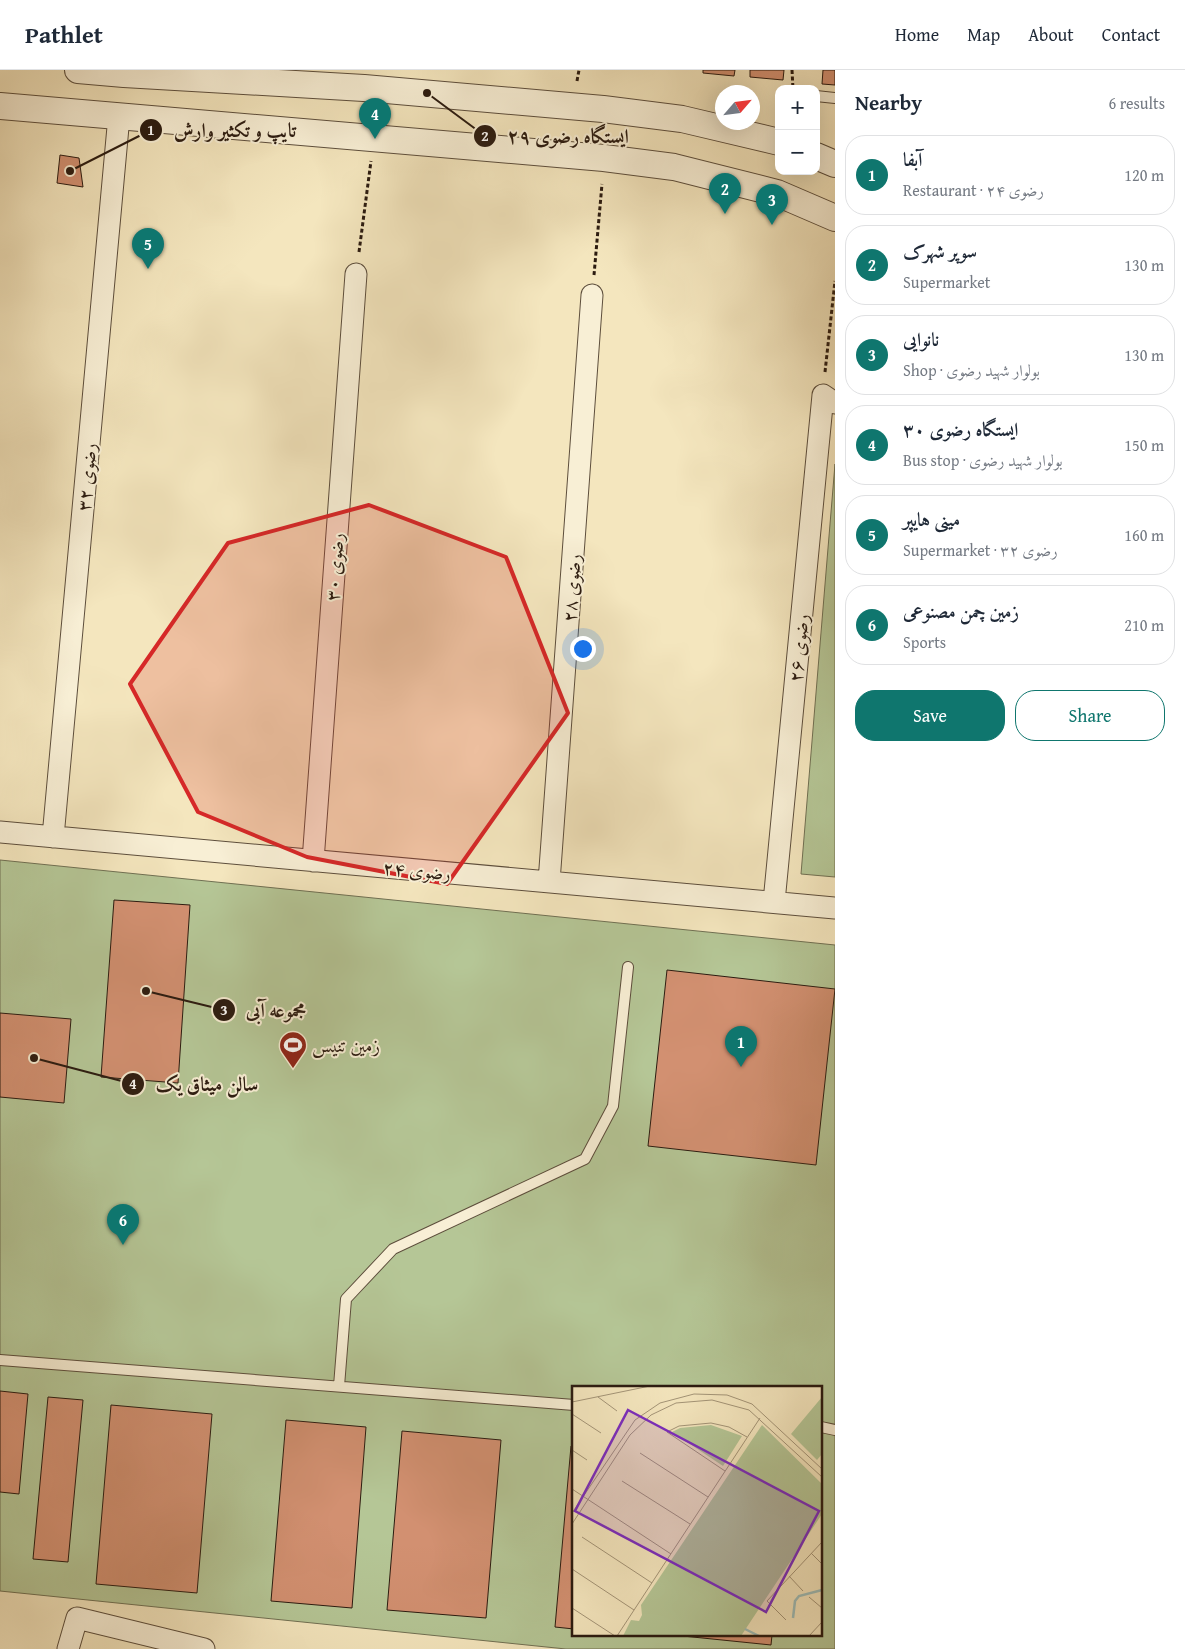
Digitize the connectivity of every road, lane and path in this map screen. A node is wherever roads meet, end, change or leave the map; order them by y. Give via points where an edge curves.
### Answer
1 (78, 70) edge
2 (792, 70) edge
3 (124, 72) edge
4 (793, 85) edge
5 (820, 96) edge
6 (835, 98) edge
7 (0, 106) edge
8 (119, 116) junction
9 (375, 138) junction
10 (775, 141) edge
11 (604, 158) junction
12 (820, 158) edge
13 (835, 164) edge
14 (835, 218) edge
15 (356, 274) joint
16 (835, 281) edge
17 (592, 295) joint
18 (829, 399) edge
19 (0, 832) edge
20 (53, 837) junction
21 (313, 861) junction
22 (549, 882) junction
23 (774, 902) junction
24 (835, 908) edge
25 (628, 967) dead end
26 (0, 1360) edge
27 (339, 1386) junction
28 (572, 1406) edge
29 (822, 1427) edge
30 (835, 1430) edge
31 (68, 1649) edge
32 (204, 1649) edge

1 - 3 street
2 - 4 path
3 - 8 street
3 - 10 street via 364,88 603,109 682,119
5 - 6 lane
7 - 8 street
8 - 9 street
8 - 20 street, رضوی ۳۲
9 - 11 street
9 - 15 path
11 - 14 street via 674,167 777,193
11 - 17 path
12 - 13 street
15 - 21 street, رضوی ۳۰
16 - 18 path
17 - 22 street, رضوی ۲۸
18 - 23 street, رضوی ۲۶
19 - 20 street, رضوی ۲۴
20 - 21 street, رضوی ۲۴
21 - 22 street, رضوی ۲۴
22 - 23 street, رضوی ۲۴
23 - 24 street, رضوی ۲۴
25 - 27 lane via 613,1106 585,1159 393,1249 346,1299
26 - 27 lane
27 - 28 lane
29 - 30 lane
31 - 32 street via 78,1618

